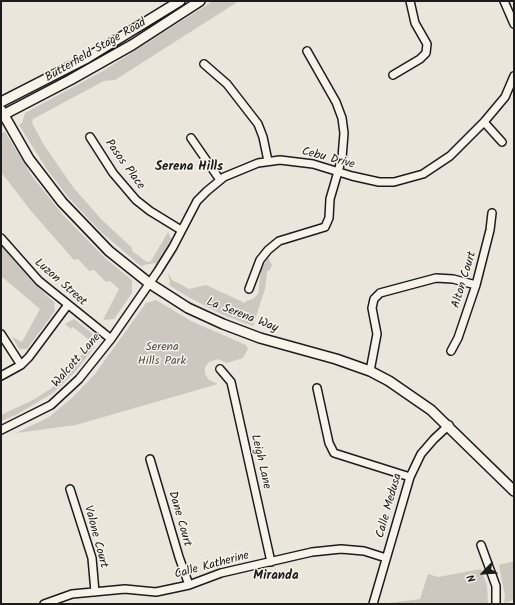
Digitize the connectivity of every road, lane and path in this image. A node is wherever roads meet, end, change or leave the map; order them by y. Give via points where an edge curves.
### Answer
1 (180, 1) edge
2 (200, 1) edge
3 (410, 1) edge
4 (504, 1) edge
5 (514, 24) edge
6 (308, 51) dead end
7 (204, 64) dead end
8 (393, 75) dead end
9 (514, 76) edge
10 (1, 102) edge
11 (2, 114) edge
12 (484, 122) junction
13 (90, 137) dead end
14 (191, 138) dead end
15 (502, 142) dead end
16 (268, 161) junction
17 (338, 172) junction
18 (220, 180) junction
19 (492, 213) dead end
20 (181, 230) junction
21 (1, 238) edge
22 (149, 283) junction
23 (476, 285) junction
24 (249, 289) dead end
25 (68, 306) junction
26 (1, 334) edge
27 (111, 338) junction
28 (451, 351) dead end
29 (21, 365) junction
30 (220, 369) dead end
31 (370, 371) junction
32 (1, 376) edge
33 (317, 388) dead end
34 (449, 425) junction
35 (1, 430) edge
36 (150, 459) dead end
37 (410, 477) junction
38 (70, 489) dead end
39 (514, 491) edge
40 (481, 545) dead end
41 (386, 558) junction
42 (271, 562) junction
43 (189, 585) junction
44 (95, 592) junction
45 (44, 604) edge
46 (373, 604) edge
47 (496, 604) edge

1 - 10 main road, Butterfield Stage Road via 93,55
2 - 11 main road, Butterfield Stage Road via 114,56
3 - 8 street via 416,23 427,44 426,53
4 - 5 street
6 - 17 street via 342,118 344,146
7 - 16 street via 227,84 258,124
9 - 12 street, Cebu Drive via 505,97
11 - 22 main road, La Serena Way via 29,159 62,202 109,251
12 - 15 street
12 - 17 street, Cebu Drive via 450,156 423,174 394,182 379,182
13 - 20 street, Pasos Place via 136,200
14 - 18 street
16 - 17 street, Cebu Drive via 294,161
16 - 18 street, Cebu Drive via 240,169
17 - 24 street via 325,227 279,241 260,260
18 - 20 street, Cebu Drive via 197,201
19 - 23 street, Alton Court
20 - 22 street, Cebu Drive
21 - 25 street, Luzon Street via 34,276
22 - 27 street, Walcott Lane
22 - 31 main road, La Serena Way via 188,308 223,324 260,338
23 - 28 street, Alton Court
23 - 31 street via 436,278 380,293 374,299 372,308 377,334
25 - 27 street, Luzon Street
25 - 29 street via 38,347
26 - 29 street
27 - 35 street, Walcott Lane via 67,392 38,412
29 - 32 street
30 - 42 street, Leigh Lane via 231,382
31 - 34 main road, La Serena Way via 413,396
33 - 37 street via 329,443 334,453
34 - 37 street, Calle Medusa via 421,454
34 - 39 main road, La Serena Way
36 - 43 street, Dane Court
37 - 41 street, Calle Medusa
38 - 44 street, Valone Court via 92,558
40 - 47 street via 496,586
41 - 42 street, Calle Katherine via 364,551 340,548
41 - 46 street, Calle Medusa
42 - 43 street, Calle Katherine via 221,573
43 - 44 street, Calle Katherine via 156,592 125,589
44 - 45 street, Calle Katherine via 72,594

